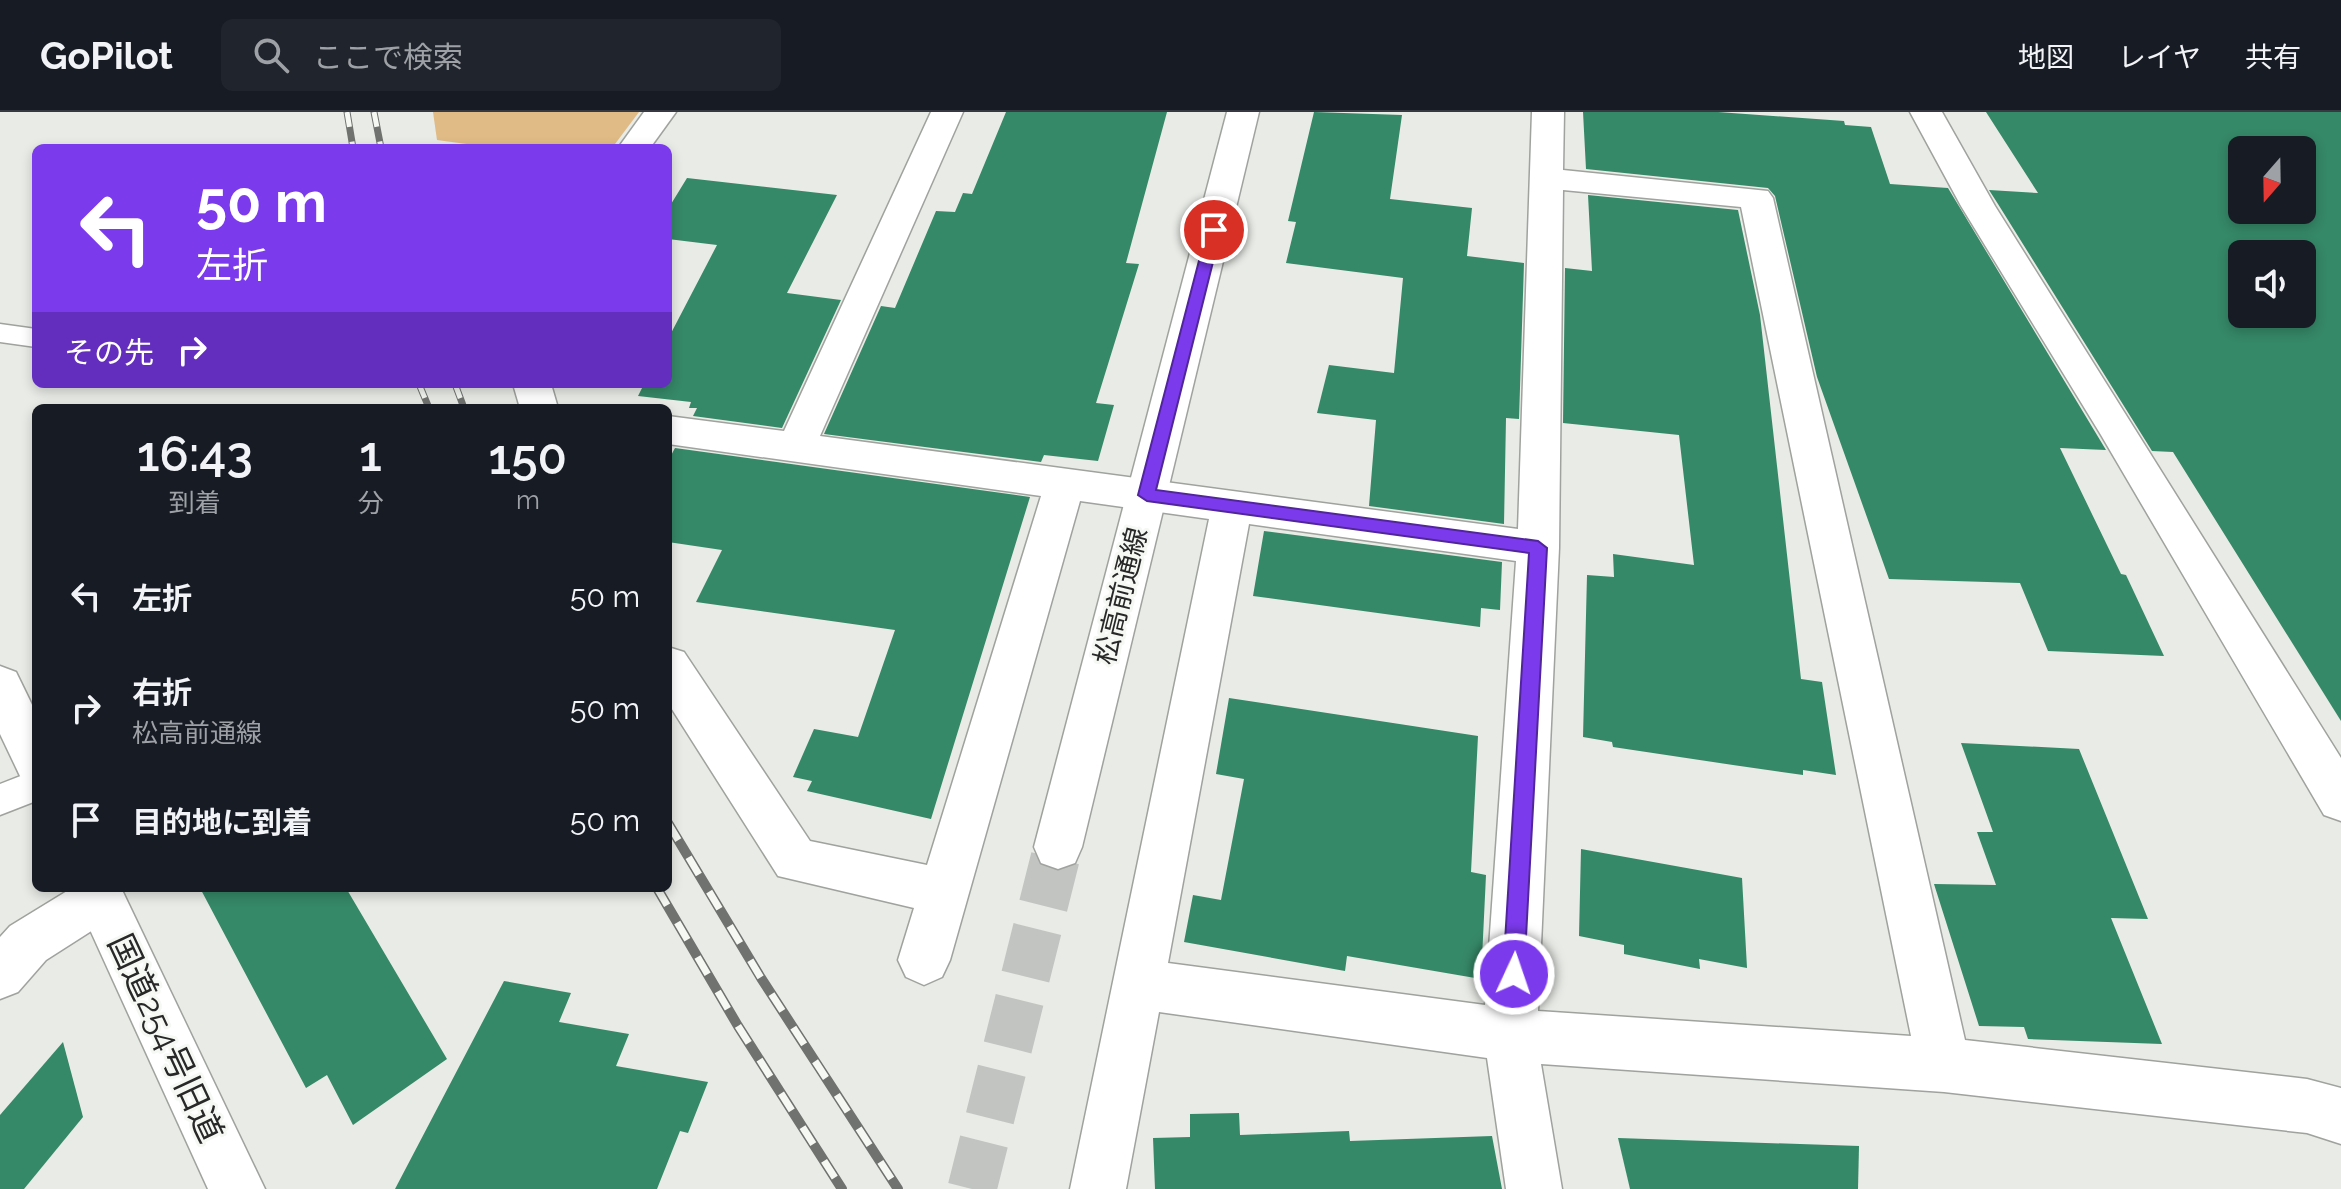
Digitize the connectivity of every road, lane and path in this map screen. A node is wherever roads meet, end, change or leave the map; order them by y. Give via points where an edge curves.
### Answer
1 (660, 112) edge
2 (947, 112) edge
3 (1243, 112) edge
4 (1548, 112) edge
5 (1926, 112) edge
6 (637, 144) edge
7 (1546, 178) junction
8 (0, 333) edge
9 (32, 337) edge
10 (672, 431) edge
11 (796, 447) junction
12 (1065, 484) junction
13 (1147, 495) junction
14 (1232, 506) junction
15 (1538, 548) junction
16 (672, 671) edge
17 (0, 685) edge
18 (32, 753) edge
19 (32, 787) edge
20 (0, 800) edge
21 (2341, 800) edge
22 (1058, 847) tunnel mouth
23 (945, 892) junction
24 (98, 893) edge
25 (924, 960) dead end
26 (0, 974) edge
27 (1139, 984) junction
28 (1510, 1035) junction
29 (1944, 1065) junction
30 (2341, 1116) edge
31 (237, 1189) edge
32 (1098, 1189) edge
33 (1534, 1189) edge

1 - 6 street
2 - 11 street
3 - 13 street, 松高前通線
4 - 7 street
5 - 21 street via 1978,206
7 - 15 street
7 - 29 street via 1756,198
8 - 9 lane
10 - 11 street
11 - 12 street
12 - 13 street
12 - 23 street
13 - 14 street
13 - 22 street, 松高前通線
14 - 15 street
14 - 27 street
15 - 28 street
16 - 23 street via 795,860
17 - 18 street
19 - 20 lane
23 - 25 street
24 - 26 street via 28,943
24 - 31 street, 国道254号旧道
27 - 28 street
27 - 32 street
28 - 29 street
28 - 33 street
29 - 30 street via 2307,1106

